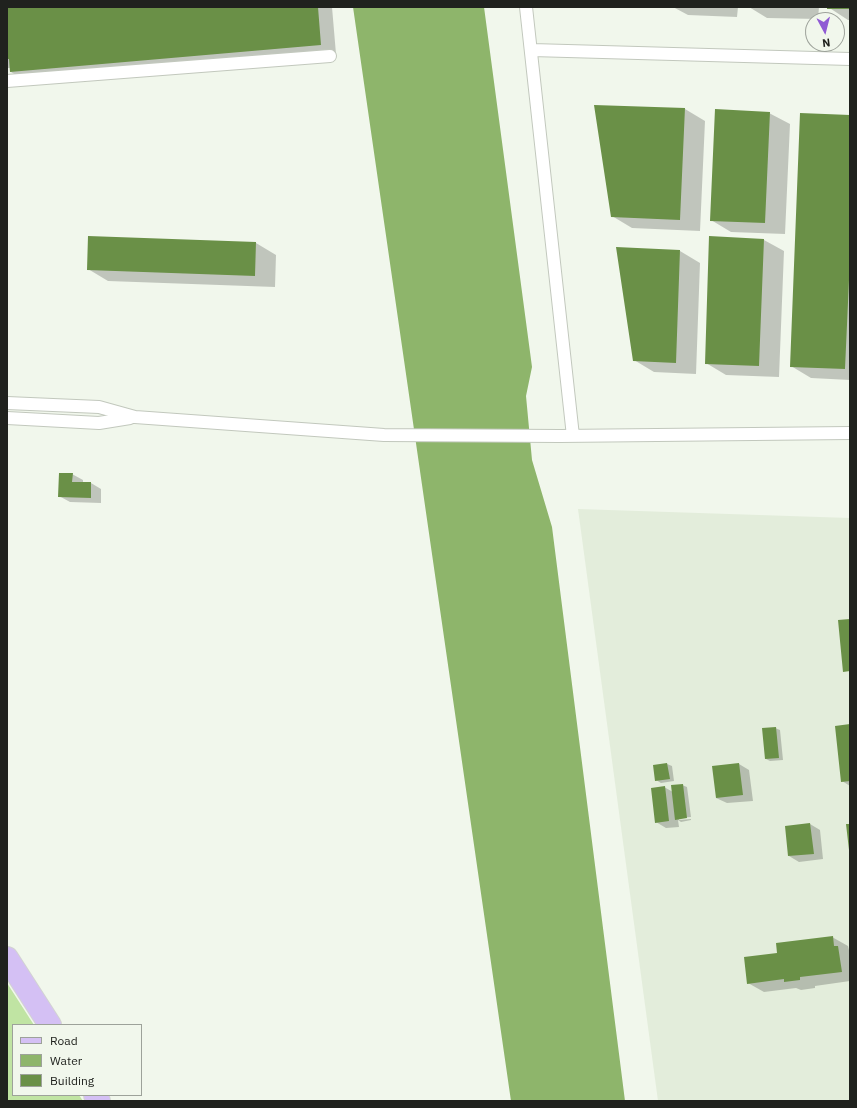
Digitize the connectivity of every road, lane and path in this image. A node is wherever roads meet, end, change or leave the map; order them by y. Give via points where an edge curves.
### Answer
1 (526, 7) edge
2 (532, 50) junction
3 (330, 56) dead end
4 (850, 60) edge
5 (7, 80) edge
6 (7, 403) edge
7 (135, 417) junction
8 (7, 418) edge
9 (850, 433) edge
10 (572, 436) junction
11 (7, 958) edge
12 (49, 1024) edge

1 - 2 lane
2 - 4 lane
2 - 10 lane
3 - 5 lane
6 - 7 lane via 99,407
7 - 8 lane via 99,423
7 - 10 lane via 384,435
9 - 10 lane
11 - 12 main road

